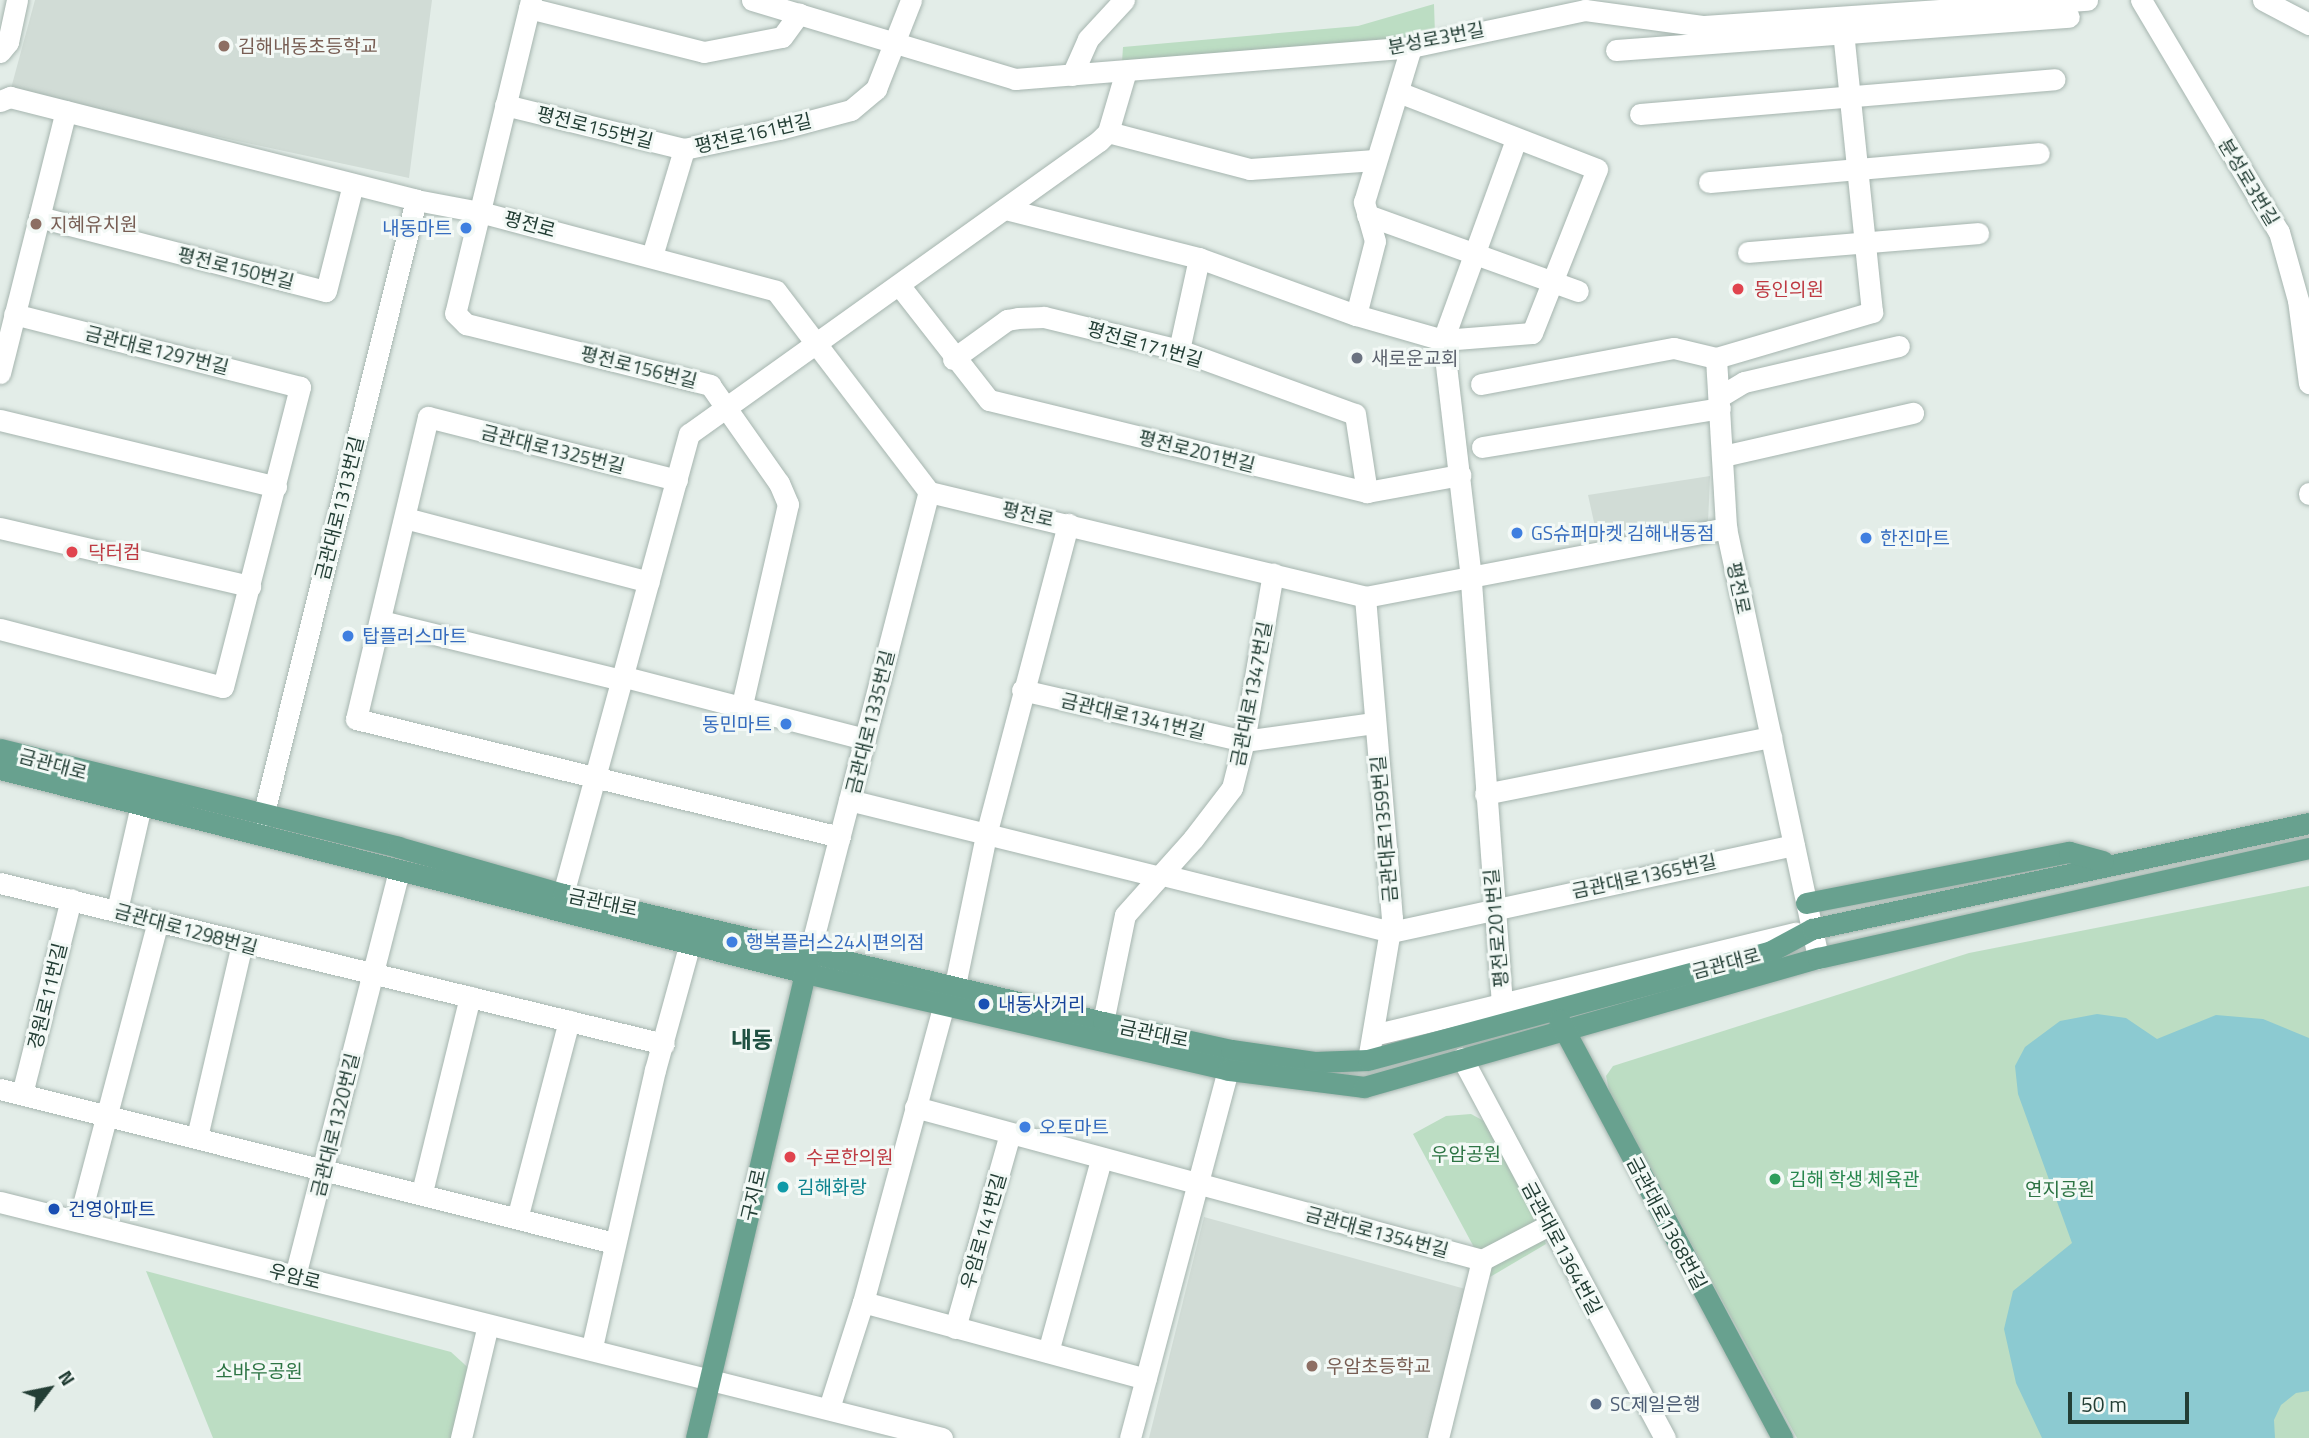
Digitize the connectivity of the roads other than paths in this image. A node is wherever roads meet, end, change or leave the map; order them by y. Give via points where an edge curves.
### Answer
1 (17, 0) edge
2 (752, 0) edge
3 (911, 0) edge
4 (1124, 0) edge
5 (2087, 0) edge
6 (2141, 0) edge
7 (2263, 0) edge
8 (530, 4) edge
9 (799, 14) junction
10 (2069, 17) dead end
11 (2309, 24) edge
12 (1843, 33) junction
13 (894, 42) junction
14 (1411, 47) junction
15 (1616, 50) dead end
16 (0, 52) edge
17 (1126, 71) junction
18 (1072, 75) junction
19 (2055, 79) dead end
20 (1398, 92) junction
21 (1849, 96) junction
22 (0, 101) edge
23 (505, 106) junction
24 (66, 111) junction
25 (1640, 114) dead end
26 (1108, 132) junction
27 (1516, 139) junction
28 (684, 149) junction
29 (2039, 153) dead end
30 (1375, 160) junction
31 (1857, 168) junction
32 (1709, 182) dead end
33 (353, 184) junction
34 (416, 200) junction
35 (1004, 209) junction
36 (480, 212) junction
37 (1367, 215) junction
38 (39, 217) junction
39 (1978, 233) dead end
40 (1865, 240) junction
41 (1475, 252) junction
42 (1748, 252) dead end
43 (652, 256) junction
44 (1199, 258) junction
45 (1554, 283) junction
46 (899, 285) junction
47 (1578, 290) dead end
48 (2303, 296) edge
49 (14, 314) junction
50 (1356, 315) junction
51 (1443, 340) junction
52 (816, 342) junction
53 (1899, 346) dead end
54 (1179, 350) junction
55 (1716, 358) junction
56 (953, 359) junction
57 (0, 373) edge
58 (1481, 383) dead end
59 (2309, 383) edge
60 (1719, 402) junction
61 (726, 408) junction
62 (1913, 413) dead end
63 (0, 420) edge
64 (1482, 447) dead end
65 (1723, 456) junction
66 (1460, 475) junction
67 (677, 480) junction
68 (275, 487) junction
69 (929, 492) junction
70 (1367, 492) junction
71 (405, 518) junction
72 (1068, 523) junction
73 (0, 528) edge
74 (1726, 528) junction
75 (1273, 573) junction
76 (1471, 578) junction
77 (649, 582) junction
78 (250, 586) junction
79 (1365, 597) junction
80 (382, 621) junction
81 (0, 629) edge
82 (623, 678) junction
83 (1022, 690) junction
84 (741, 709) junction
85 (1374, 723) junction
86 (1771, 737) junction
87 (865, 739) junction
88 (1244, 741) junction
89 (0, 749) edge
90 (0, 769) edge
91 (593, 776) junction
92 (1485, 794) junction
93 (849, 800) junction
94 (141, 805) junction
95 (263, 816) junction
96 (2309, 823) edge
97 (986, 835) junction
98 (840, 837) junction
99 (1794, 845) junction
100 (2309, 848) edge
101 (2108, 863) junction
102 (399, 872) junction
103 (1160, 875) junction
104 (0, 883) edge
105 (563, 894) junction
106 (71, 899) junction
107 (1806, 903) junction
108 (1494, 908) junction
109 (117, 910) junction
110 (158, 922) junction
111 (1812, 929) junction
112 (1391, 932) junction
113 (690, 943) junction
114 (242, 944) junction
115 (810, 951) junction
116 (1818, 958) junction
117 (373, 973) junction
118 (806, 973) junction
119 (955, 985) junction
120 (470, 998) junction
121 (944, 1004) junction
122 (1502, 1004) junction
123 (1553, 1009) junction
124 (569, 1021) junction
125 (1103, 1022) junction
126 (1565, 1031) junction
127 (1373, 1035) junction
128 (664, 1044) junction
129 (1462, 1058) junction
130 (1368, 1060) junction
131 (1228, 1070) junction
132 (0, 1089) edge
133 (22, 1094) junction
134 (915, 1107) junction
135 (109, 1117) junction
136 (1010, 1134) junction
137 (197, 1137) junction
138 (1101, 1159) junction
139 (326, 1169) junction
140 (1198, 1185) junction
141 (422, 1192) junction
142 (0, 1202) edge
143 (518, 1215) junction
144 (79, 1220) junction
145 (1549, 1225) junction
146 (614, 1243) junction
147 (1482, 1260) junction
148 (295, 1276) junction
149 (863, 1302) junction
150 (488, 1325) junction
151 (955, 1328) junction
152 (592, 1347) junction
153 (1048, 1352) junction
154 (710, 1377) junction
155 (1146, 1379) junction
156 (829, 1408) junction
157 (461, 1438) edge
158 (696, 1438) edge
159 (942, 1438) edge
160 (1130, 1438) edge
161 (1438, 1438) edge
162 (1665, 1438) edge
163 (1781, 1438) edge

1 - 16 street via 8,42
2 - 9 street, 분성로3번길
3 - 13 street, 평전로161번길
4 - 18 street via 1088,39
5 - 14 street, 분성로3번길 via 1704,26 1585,9
6 - 48 street, 분성로3번길 via 2279,232
7 - 11 street
8 - 9 street via 704,52 782,37
8 - 23 street
9 - 13 street, 분성로3번길
10 - 12 street
12 - 15 street
12 - 21 street
13 - 18 street, 분성로3번길 via 1015,79
13 - 28 street, 평전로161번길 via 876,89 851,110
14 - 17 street, 분성로3번길
14 - 20 street
17 - 18 street, 분성로3번길
17 - 26 street
19 - 21 street
20 - 27 street
20 - 30 street
21 - 25 street
21 - 31 street
22 - 24 street, 평전로 via 10,97
23 - 28 street, 평전로155번길
23 - 36 street
24 - 33 street, 평전로
24 - 38 street
26 - 30 street via 1250,169
26 - 35 street
27 - 41 street
27 - 45 street via 1597,169
28 - 43 street, 평전로161번길
29 - 31 street
30 - 37 street via 1363,202
31 - 32 street
31 - 40 street
33 - 34 street, 평전로
33 - 38 street, 평전로150번길 via 326,291
34 - 36 street, 평전로
34 - 95 street, 금관대로1313번길
35 - 44 street
35 - 46 street
36 - 43 street, 평전로
36 - 61 street, 평전로156번길 via 456,306 458,321 710,385
37 - 41 street
37 - 50 street via 1375,242
38 - 49 street
39 - 40 street
40 - 42 street
40 - 55 street via 1872,312
41 - 45 street
41 - 51 street
43 - 52 street, 평전로 via 776,291
44 - 50 street
44 - 54 street
45 - 47 street
45 - 51 street via 1532,333
46 - 52 street
46 - 56 street
48 - 59 street, 분성로3번길
49 - 57 street
49 - 68 street, 금관대로1297번길 via 300,387
50 - 51 street
51 - 66 street, 평전로201번길
52 - 61 street
52 - 69 street, 평전로
53 - 60 street via 1744,382
54 - 56 street, 평전로171번길 via 1044,317 1018,318 1007,320
54 - 70 street, 평전로171번길 via 1355,414
55 - 58 street via 1674,348
55 - 60 street
56 - 70 street, 평전로201번길 via 989,400
60 - 64 street
60 - 65 street
61 - 67 street via 689,434
61 - 84 street, 평전로156번길 via 779,483 788,504
62 - 65 street
63 - 68 street
65 - 74 street
66 - 70 street, 평전로201번길
66 - 76 street, 평전로201번길
67 - 71 street, 금관대로1325번길 via 428,417
67 - 77 street
68 - 78 street
69 - 72 street, 평전로
69 - 87 street, 금관대로1335번길
71 - 77 street
71 - 80 street
72 - 75 street, 평전로
72 - 83 street
73 - 78 street
74 - 76 street, 평전로
74 - 86 street, 평전로
75 - 79 street, 평전로
75 - 88 street, 금관대로1347번길
76 - 79 street, 평전로
76 - 92 street, 평전로201번길
77 - 82 street
78 - 81 street via 223,687
79 - 85 street, 금관대로1359번길
80 - 82 street
80 - 91 street via 356,719
82 - 84 street
82 - 91 street
83 - 88 street, 금관대로1341번길
83 - 97 street
84 - 87 street
85 - 88 street
85 - 112 street, 금관대로1359번길
86 - 92 street
86 - 99 street, 평전로
87 - 93 street, 금관대로1335번길
88 - 103 street, 금관대로1347번길 via 1232,788
89 - 95 main road, 금관대로
90 - 94 main road, 금관대로
91 - 98 street
91 - 105 street
92 - 108 street, 평전로201번길
93 - 97 street
93 - 98 street, 금관대로1335번길
94 - 102 main road, 금관대로
94 - 109 street
95 - 105 main road, 금관대로 via 398,847
96 - 101 main road, 금관대로
97 - 103 street
97 - 119 street
98 - 115 street, 금관대로1335번길
99 - 107 street, 평전로
99 - 108 street, 금관대로1365번길
100 - 116 main road, 금관대로
101 - 107 main road via 2069,852
101 - 111 main road, 금관대로
102 - 113 main road, 금관대로
102 - 117 street, 금관대로1320번길
103 - 112 street
103 - 125 street, 금관대로1347번길 via 1125,915
104 - 106 street, 금관대로1298번길
105 - 115 main road, 금관대로
106 - 109 street, 금관대로1298번길
106 - 133 street, 경원로11번길
107 - 111 street, 평전로
108 - 112 street, 금관대로1365번길
108 - 122 street, 평전로201번길
109 - 110 street, 금관대로1298번길
110 - 114 street, 금관대로1298번길
110 - 135 street
111 - 116 street, 평전로
111 - 122 street
111 - 123 main road, 금관대로 via 1771,951
112 - 127 street, 금관대로1359번길
113 - 118 main road, 금관대로
113 - 128 street
114 - 117 street, 금관대로1298번길
114 - 137 street
115 - 118 main road, 구지로
115 - 119 main road, 금관대로
116 - 126 main road, 금관대로
117 - 120 street
117 - 139 street, 금관대로1320번길
118 - 121 main road, 금관대로
118 - 154 main road, 구지로
119 - 125 main road, 금관대로
120 - 124 street
120 - 141 street
121 - 131 main road, 금관대로
121 - 134 street
122 - 127 street
123 - 126 main road, 금관대로1368번길
123 - 130 main road, 금관대로
124 - 128 street
124 - 143 street
125 - 130 main road, 금관대로 via 1231,1050 1314,1062
126 - 129 main road, 금관대로
126 - 163 main road, 금관대로1368번길
127 - 130 street, 금관대로1359번길
128 - 146 street
129 - 131 main road, 금관대로 via 1364,1087
129 - 145 street, 금관대로1364번길
131 - 140 street
132 - 133 street
133 - 135 street
134 - 136 street
134 - 149 street
135 - 137 street
135 - 144 street
136 - 138 street
136 - 151 street, 우암로141번길
137 - 139 street
138 - 140 street
138 - 153 street
139 - 141 street
139 - 148 street, 금관대로1320번길
140 - 147 street, 금관대로1354번길
140 - 155 street
141 - 143 street
142 - 144 street, 우암로
143 - 146 street
144 - 148 street, 우암로
145 - 147 street
145 - 162 street, 금관대로1364번길
146 - 152 street
147 - 161 street
148 - 150 street, 우암로
149 - 151 street
149 - 156 street
150 - 152 street, 우암로
150 - 157 street
151 - 153 street
152 - 154 street, 우암로
153 - 155 street
154 - 156 street, 우암로
154 - 158 main road, 구지로
155 - 160 street
156 - 159 street, 우암로

